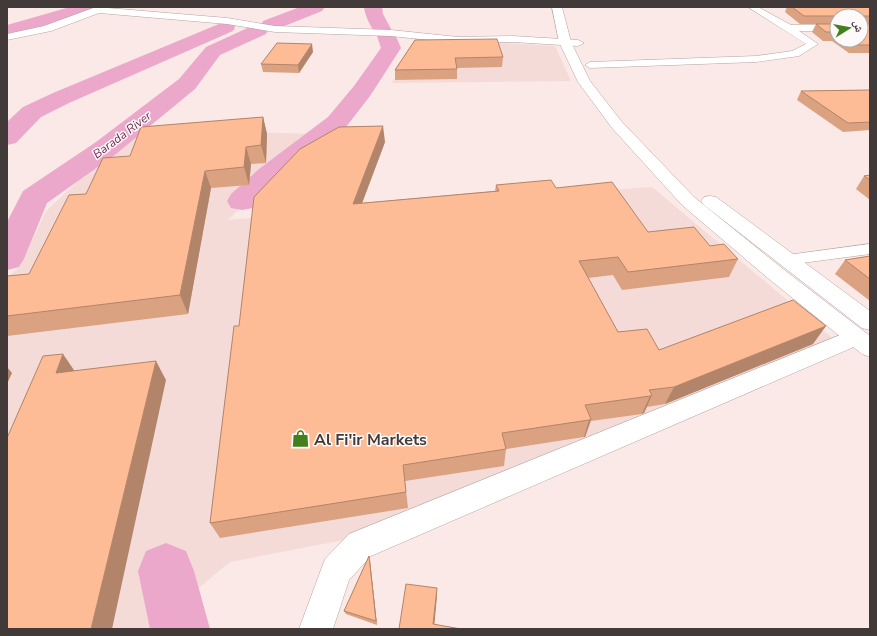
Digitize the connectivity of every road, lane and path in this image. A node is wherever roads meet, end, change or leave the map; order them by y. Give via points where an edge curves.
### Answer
1 (557, 7) edge
2 (567, 7) edge
3 (752, 7) edge
4 (103, 8) edge
5 (789, 28) junction
6 (829, 28) edge
7 (7, 37) edge
8 (572, 42) junction
9 (590, 65) junction
10 (598, 76) dead end
11 (609, 94) dead end
12 (622, 111) dead end
13 (676, 169) dead end
14 (870, 249) edge
15 (787, 260) junction
16 (865, 336) edge
17 (316, 629) edge

1 - 8 main road
2 - 8 main road
3 - 5 street
4 - 7 main road via 47,29
4 - 8 main road via 227,21 275,30 391,33 458,40
5 - 6 street
5 - 9 street via 813,44 795,54 756,59
8 - 9 main road
8 - 16 main road via 584,82 617,125 682,195 776,274
9 - 10 main road
11 - 12 main road
13 - 15 main road via 700,192
14 - 15 street
15 - 16 main road
16 - 17 main road via 360,545 336,570

